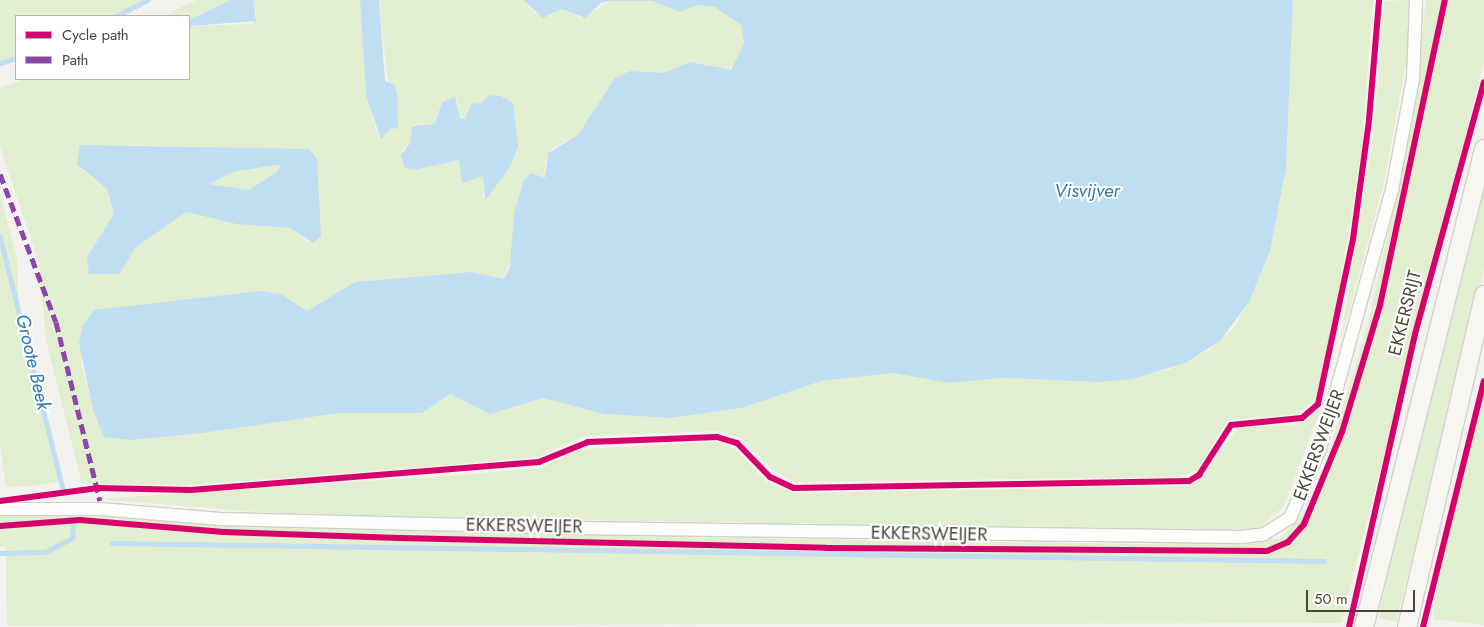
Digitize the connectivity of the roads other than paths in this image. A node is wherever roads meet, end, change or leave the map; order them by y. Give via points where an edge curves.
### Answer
1 (1416, 0) edge
2 (1484, 150) edge
3 (1484, 295) edge
4 (0, 509) edge
5 (1364, 627) edge
6 (1407, 627) edge

1 - 4 street, EKKERSWEIJER via 1413,79 1392,190 1320,450 1290,518 1264,534 1241,538 578,528 221,519 100,509
2 - 5 main road, EKKERSRIJT
3 - 6 main road

